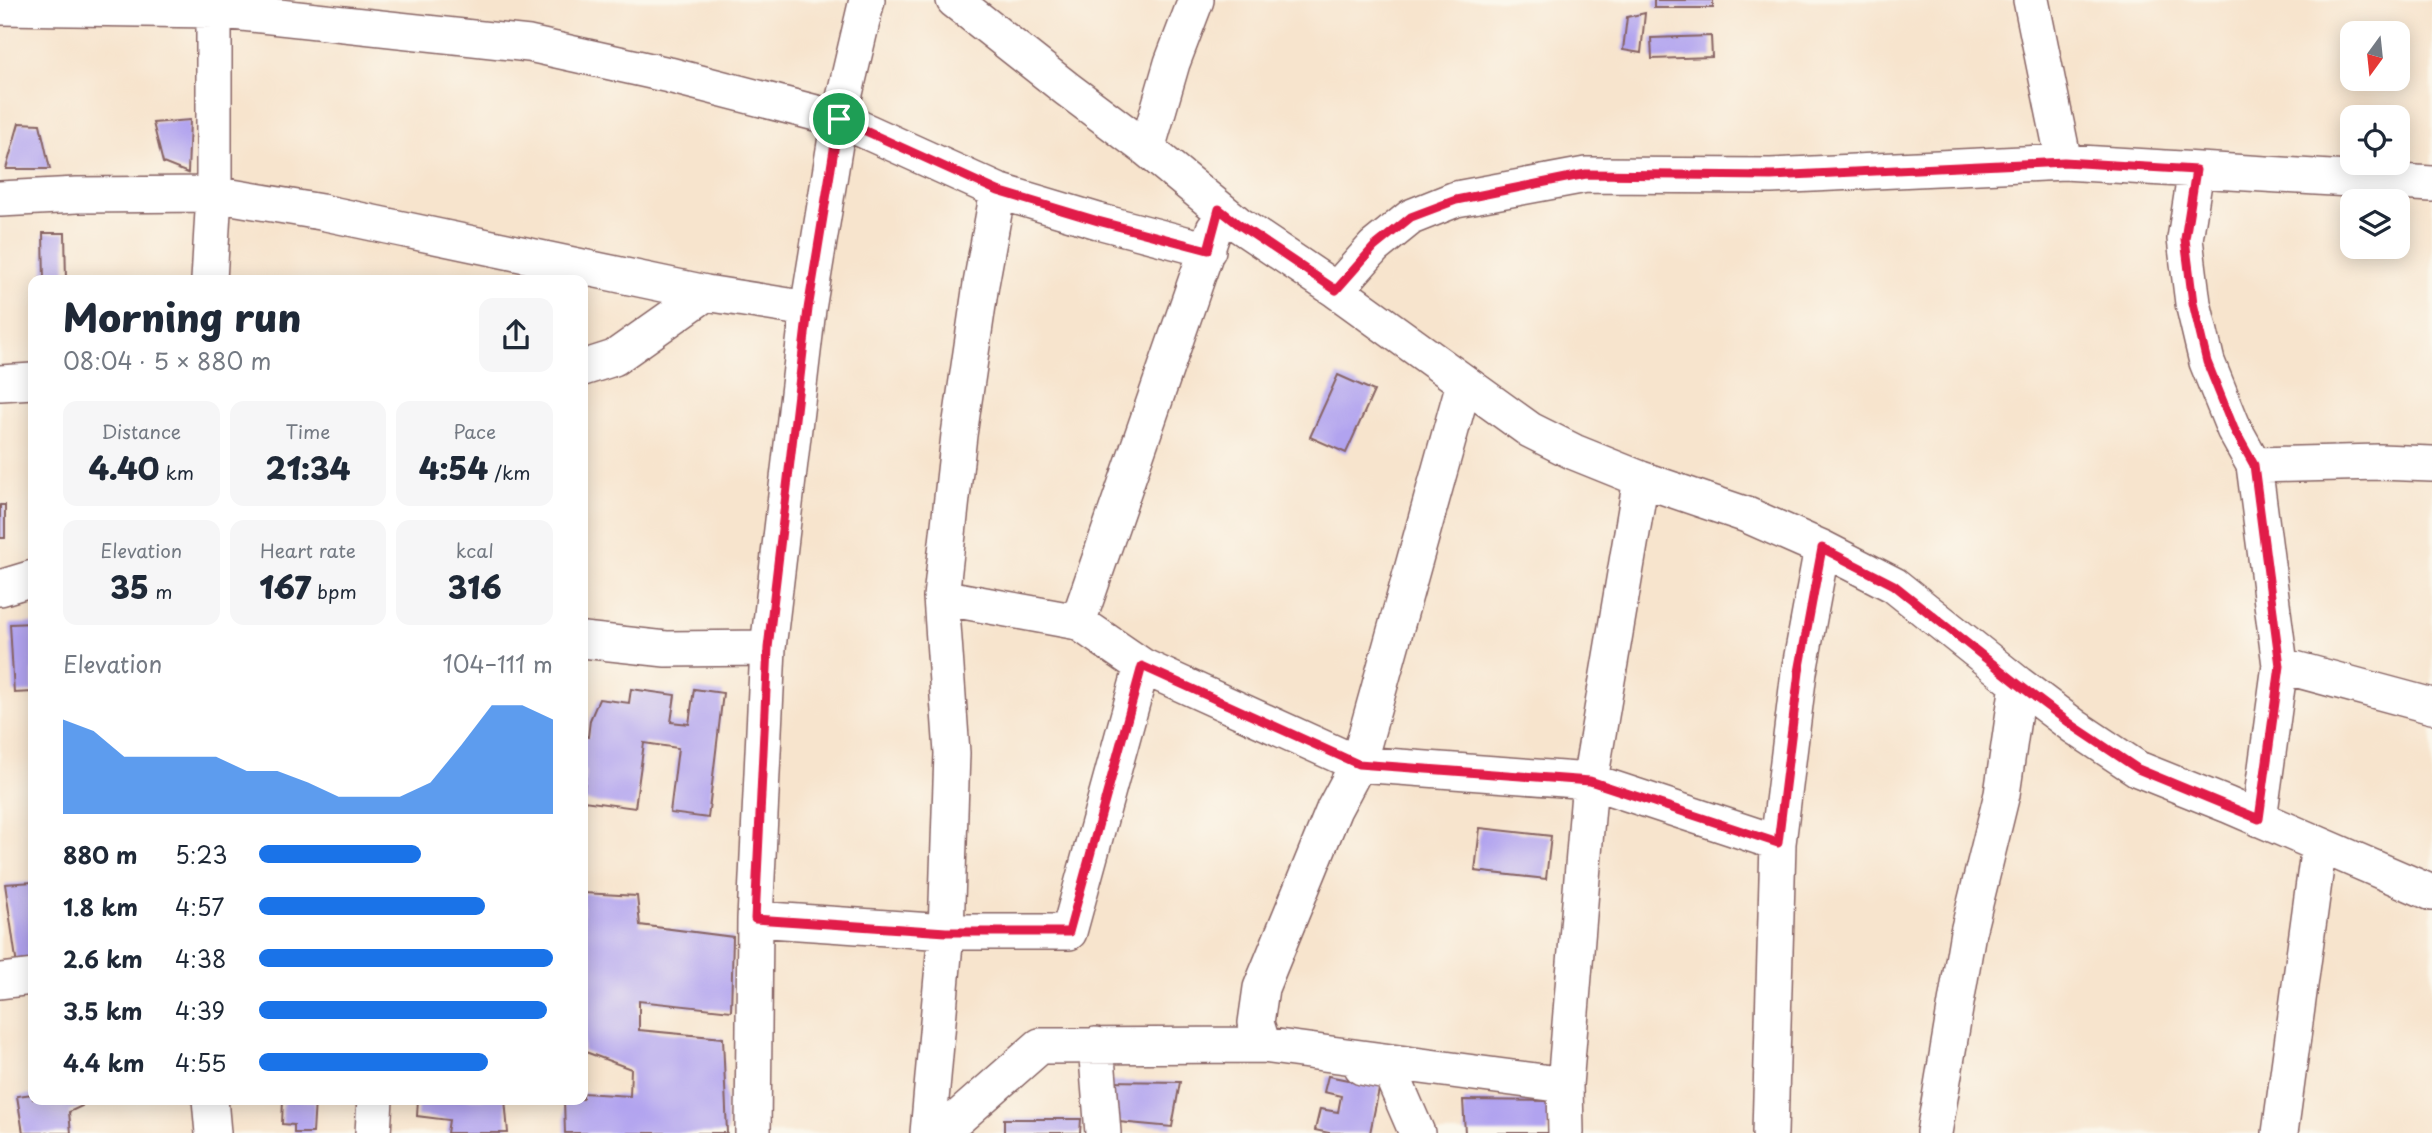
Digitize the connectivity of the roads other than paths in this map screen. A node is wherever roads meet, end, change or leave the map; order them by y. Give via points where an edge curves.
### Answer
1 (867, 0) edge
2 (1196, 0) edge
3 (2031, 0) edge
4 (214, 5) edge
5 (976, 6) edge
6 (0, 7) edge
7 (839, 119) junction
8 (1147, 149) junction
9 (2064, 162) junction
10 (2196, 170) junction
11 (2432, 184) edge
12 (998, 191) junction
13 (214, 194) junction
14 (0, 200) edge
15 (1219, 209) junction
16 (1208, 250) junction
17 (209, 275) edge
18 (1336, 290) junction
19 (706, 293) junction
20 (808, 309) junction
21 (588, 366) edge
22 (28, 381) edge
23 (0, 383) edge
24 (1464, 383) junction
25 (2432, 464) edge
26 (2254, 465) junction
27 (1641, 479) junction
28 (1822, 548) junction
29 (28, 580) edge
30 (0, 588) edge
31 (941, 597) junction
32 (1078, 622) junction
33 (588, 641) edge
34 (768, 648) junction
35 (1142, 666) junction
36 (2280, 666) junction
37 (2018, 684) junction
38 (2432, 706) edge
39 (1358, 764) junction
40 (1590, 781) junction
41 (2259, 819) junction
42 (1778, 843) junction
43 (2319, 845) junction
44 (2432, 893) edge
45 (755, 919) junction
46 (946, 932) junction
47 (28, 978) edge
48 (0, 981) edge
49 (1096, 1045) junction
50 (1263, 1045) junction
51 (1566, 1085) junction
52 (211, 1105) edge
53 (375, 1105) edge
54 (213, 1133) edge
55 (373, 1133) edge
56 (753, 1133) edge
57 (928, 1133) edge
58 (941, 1133) edge
59 (1103, 1133) edge
60 (1417, 1133) edge
61 (1566, 1133) edge
62 (1770, 1133) edge
63 (1934, 1133) edge
64 (2280, 1133) edge

1 - 7 street
2 - 8 street
3 - 9 street
4 - 6 street
4 - 7 street via 529,44
4 - 13 street
5 - 8 street via 1067,89
7 - 12 street
7 - 20 street
8 - 15 street
9 - 10 street
9 - 18 street via 1771,176 1586,174 1456,200 1411,217 1374,247
10 - 11 street
10 - 26 street via 2185,239 2193,303 2207,362
12 - 16 street
12 - 31 street via 961,421
13 - 14 street
13 - 17 street
13 - 19 street
15 - 16 street
15 - 18 street
16 - 32 street
18 - 24 street
19 - 20 street
19 - 21 street via 614,358
20 - 34 street
22 - 23 street
24 - 27 street via 1530,430
24 - 39 street
25 - 26 street
26 - 36 street
27 - 28 street via 1746,515
27 - 40 street
28 - 37 street via 1894,585
28 - 42 street via 1799,672
29 - 30 street
31 - 32 street
31 - 46 street via 951,753
32 - 35 street
33 - 34 street via 666,649
34 - 45 street
35 - 39 street
35 - 46 street via 1069,932
36 - 38 street
36 - 41 street
37 - 41 street via 2138,769
37 - 63 street via 2001,794 1968,932
39 - 40 street
39 - 50 street via 1334,809 1261,988 1256,1023
40 - 42 street
40 - 51 street
41 - 43 street
42 - 62 street
43 - 44 street
43 - 64 street
45 - 46 street
45 - 56 street
46 - 57 street
47 - 48 street
49 - 50 street
49 - 58 street via 1040,1046
49 - 59 street
50 - 51 street
50 - 60 street via 1391,1073
51 - 61 street
52 - 54 street
53 - 55 street

